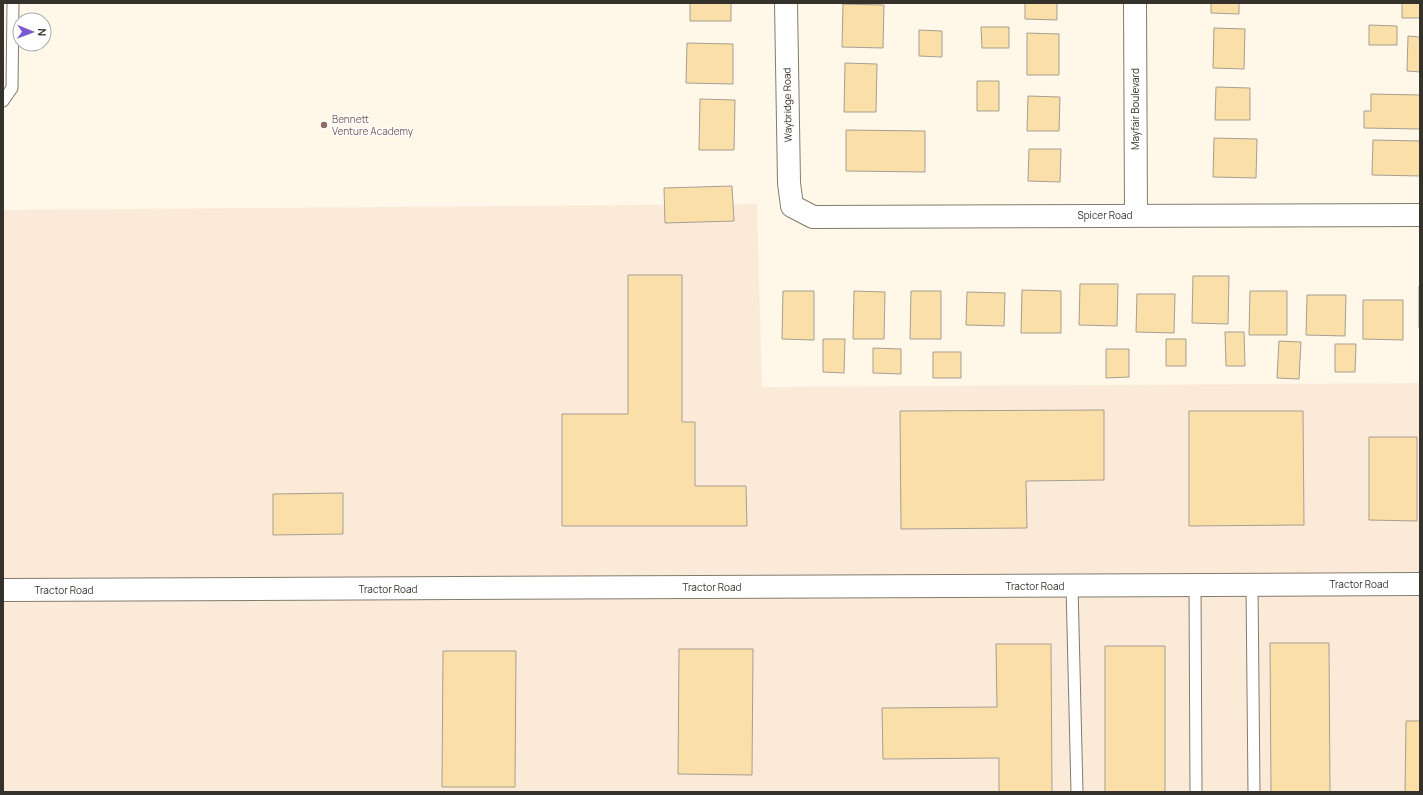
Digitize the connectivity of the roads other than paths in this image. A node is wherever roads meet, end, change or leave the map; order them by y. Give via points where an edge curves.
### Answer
1 (13, 3) edge
2 (786, 3) edge
3 (1135, 3) edge
4 (3, 101) edge
5 (792, 206) joint
6 (1136, 215) junction
7 (1420, 215) edge
8 (1420, 584) edge
9 (1194, 585) junction
10 (1252, 585) junction
11 (1072, 586) junction
12 (3, 590) edge
13 (1077, 792) edge
14 (1196, 792) edge
15 (1254, 792) edge

1 - 4 lane via 12,88
2 - 5 street, Waybridge Road via 789,183
3 - 6 street, Mayfair Boulevard
5 - 6 street, Spicer Road via 813,217
6 - 7 street, Spicer Road
8 - 10 street, Tractor Road
9 - 10 street, Tractor Road
9 - 11 street, Tractor Road
9 - 14 lane
10 - 15 lane
11 - 12 street, Tractor Road
11 - 13 lane

